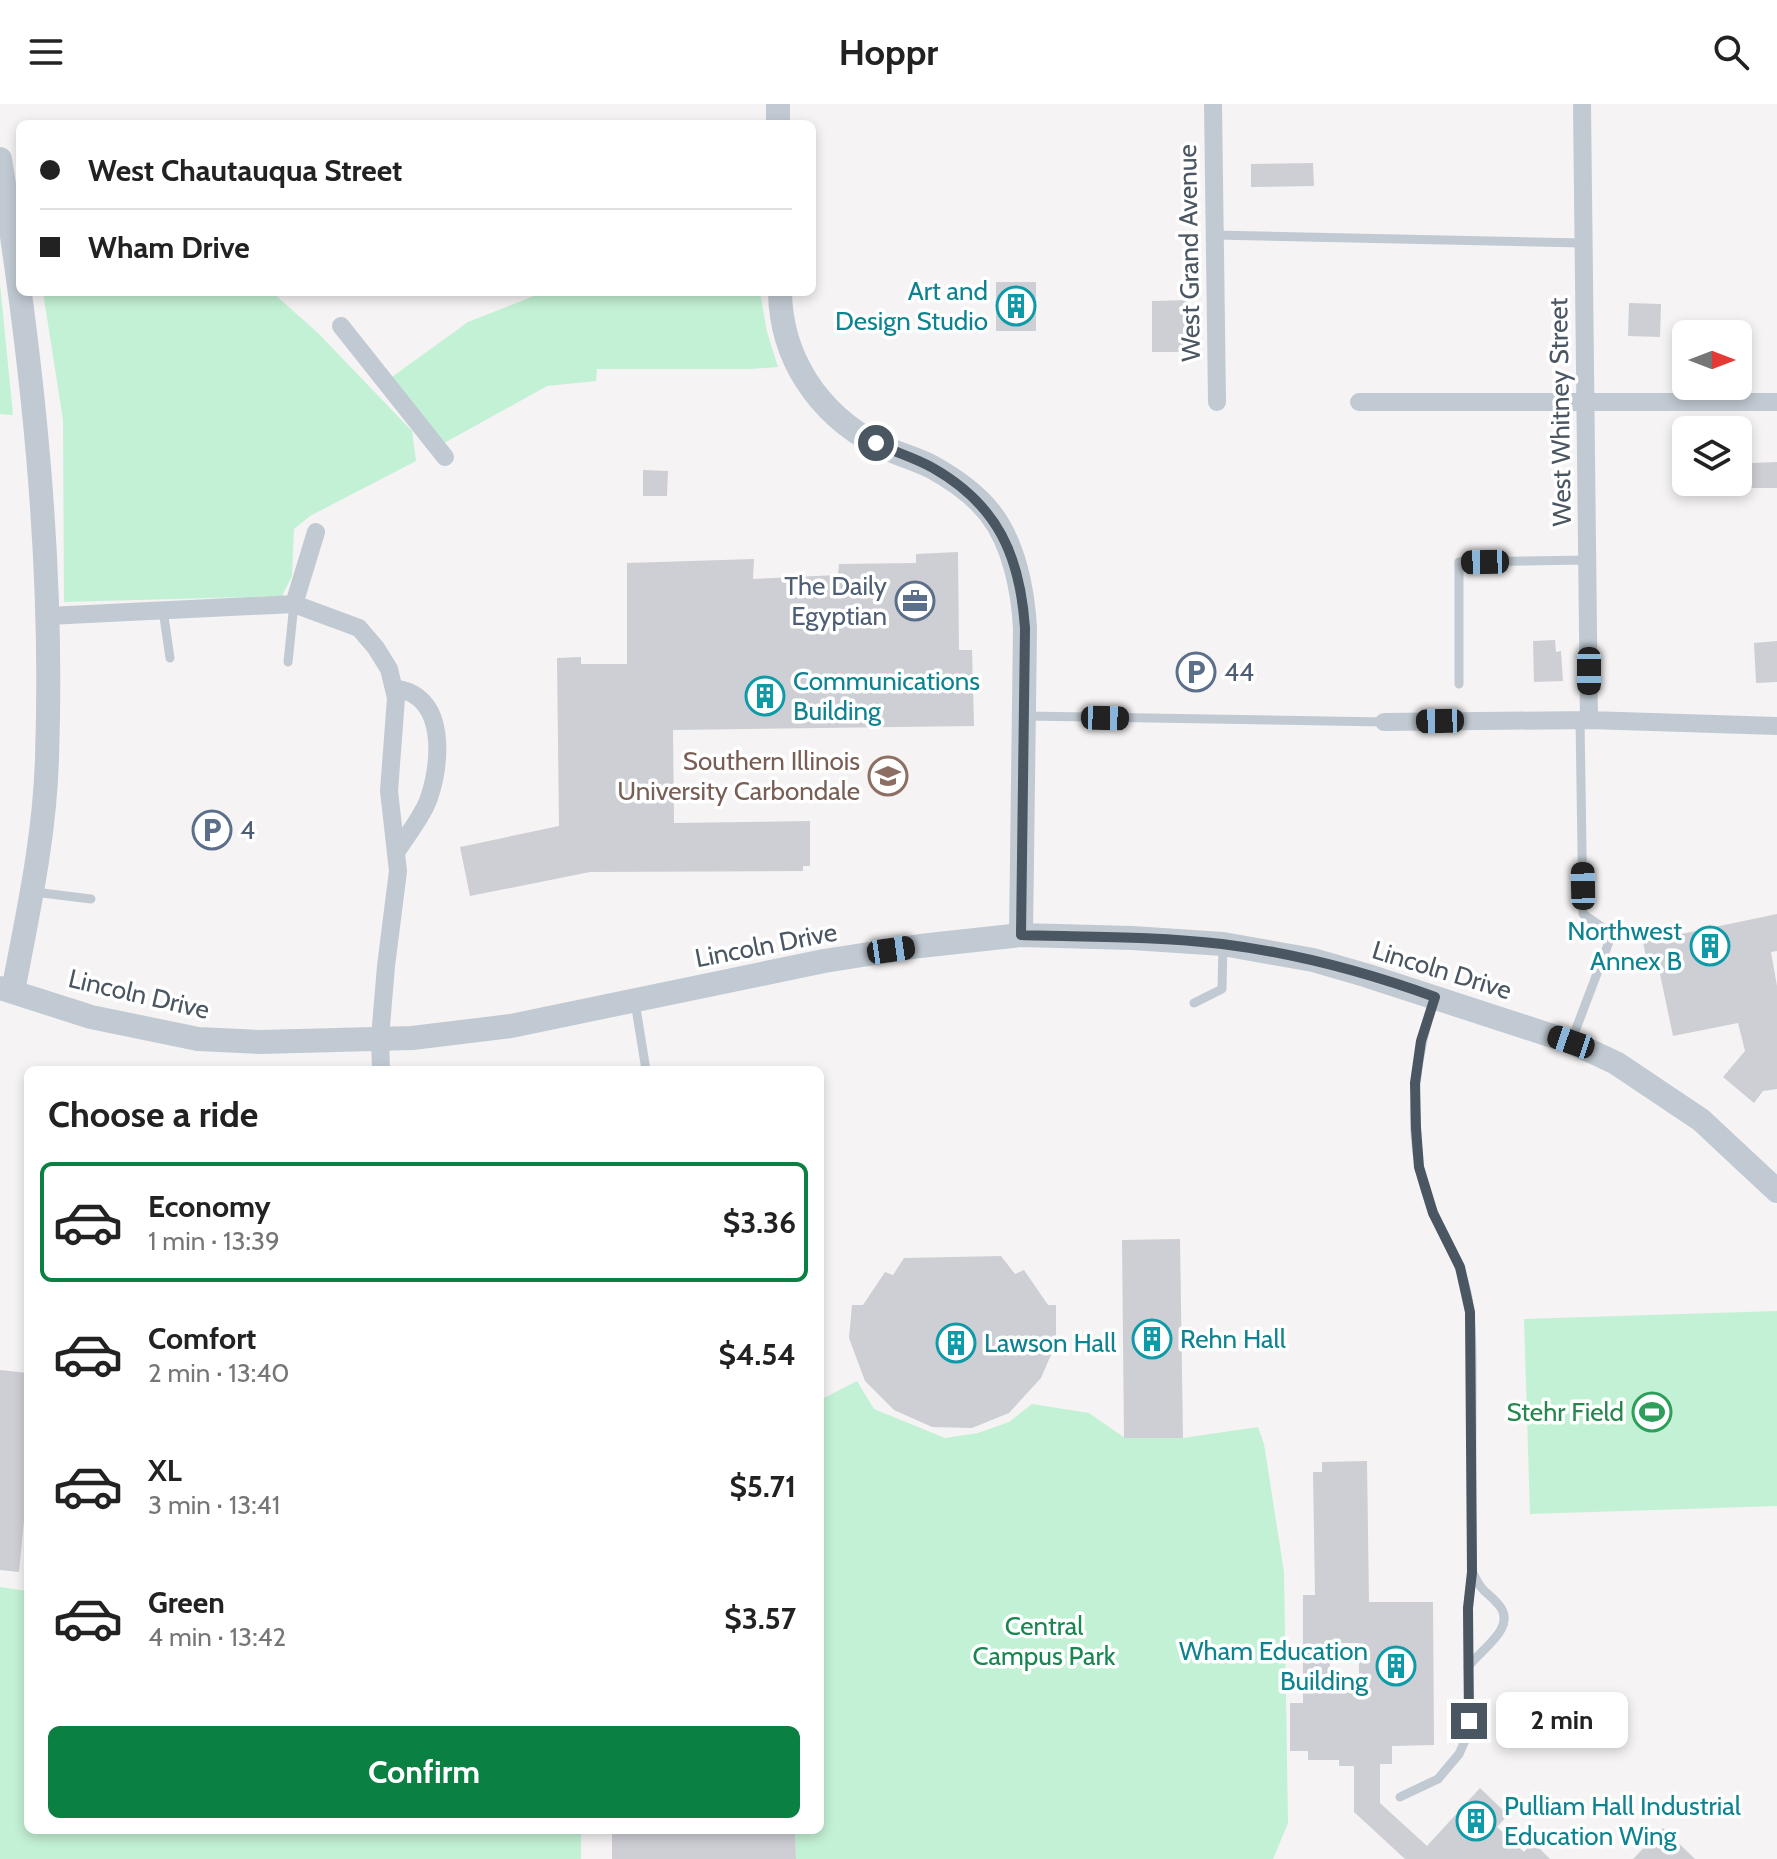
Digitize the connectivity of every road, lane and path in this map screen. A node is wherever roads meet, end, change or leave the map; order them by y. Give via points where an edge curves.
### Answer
1 (1213, 104) edge
2 (1582, 104) edge
3 (0, 159) edge
4 (1214, 235) junction
5 (1583, 243) junction
6 (16, 266) edge
7 (20, 296) edge
8 (780, 296) edge
9 (341, 326) dead end
10 (1217, 402) dead end
11 (1359, 402) dead end
12 (1777, 402) edge
13 (1586, 403) junction
14 (445, 457) dead end
15 (316, 532) dead end
16 (1588, 560) junction
17 (294, 604) junction
18 (163, 610) junction
19 (48, 616) junction
20 (170, 658) dead end
21 (288, 662) dead end
22 (1459, 684) dead end
23 (395, 688) junction
24 (1026, 716) junction
25 (1584, 720) junction
26 (1384, 722) joint
27 (1777, 726) edge
28 (397, 851) junction
29 (32, 892) junction
30 (91, 899) dead end
31 (1021, 935) junction
32 (1223, 944) junction
33 (7, 990) edge
34 (1435, 997) junction
35 (635, 1002) junction
36 (1194, 1003) dead end
37 (380, 1038) junction
38 (1571, 1042) junction
39 (381, 1066) edge
40 (645, 1066) edge
41 (1777, 1191) edge
42 (1472, 1572) junction
43 (1468, 1667) junction
44 (1400, 1797) dead end

1 - 4 street, West Grand Avenue
2 - 5 street, West Whitney Street
3 - 6 street
4 - 5 lane
4 - 10 street, West Grand Avenue
5 - 13 street, West Whitney Street
7 - 19 street
8 - 24 street via 785,337 799,371 842,423 932,467 990,513 1012,558 1024,603
9 - 14 street
11 - 13 street
12 - 13 street
13 - 16 street, West Whitney Street
15 - 17 street
16 - 22 lane via 1459,562
16 - 25 street, West Whitney Street
17 - 18 street
17 - 21 lane
17 - 23 street via 359,628 389,669
18 - 19 street
18 - 20 lane
19 - 29 street via 47,758
23 - 28 street via 389,791
23 - 28 street via 424,703 437,738 428,800
24 - 26 lane
24 - 31 street
25 - 26 street
25 - 27 street
25 - 38 lane via 1583,914 1612,934
28 - 37 street
29 - 30 lane
29 - 33 street
31 - 32 street, Lincoln Drive
31 - 35 street, Lincoln Drive via 824,961
32 - 34 street, Lincoln Drive via 1313,960
32 - 36 lane via 1222,989
33 - 37 street, Lincoln Drive via 91,1017 198,1039
34 - 38 street, Lincoln Drive
34 - 42 lane via 1421,1041 1416,1128 1419,1167 1469,1303
35 - 37 street, Lincoln Drive via 464,1033
35 - 40 lane
37 - 39 street
38 - 41 street, Lincoln Drive via 1616,1063 1701,1120
42 - 43 lane
42 - 43 lane via 1504,1615 1499,1635
43 - 44 lane via 1469,1732 1459,1754 1438,1779

